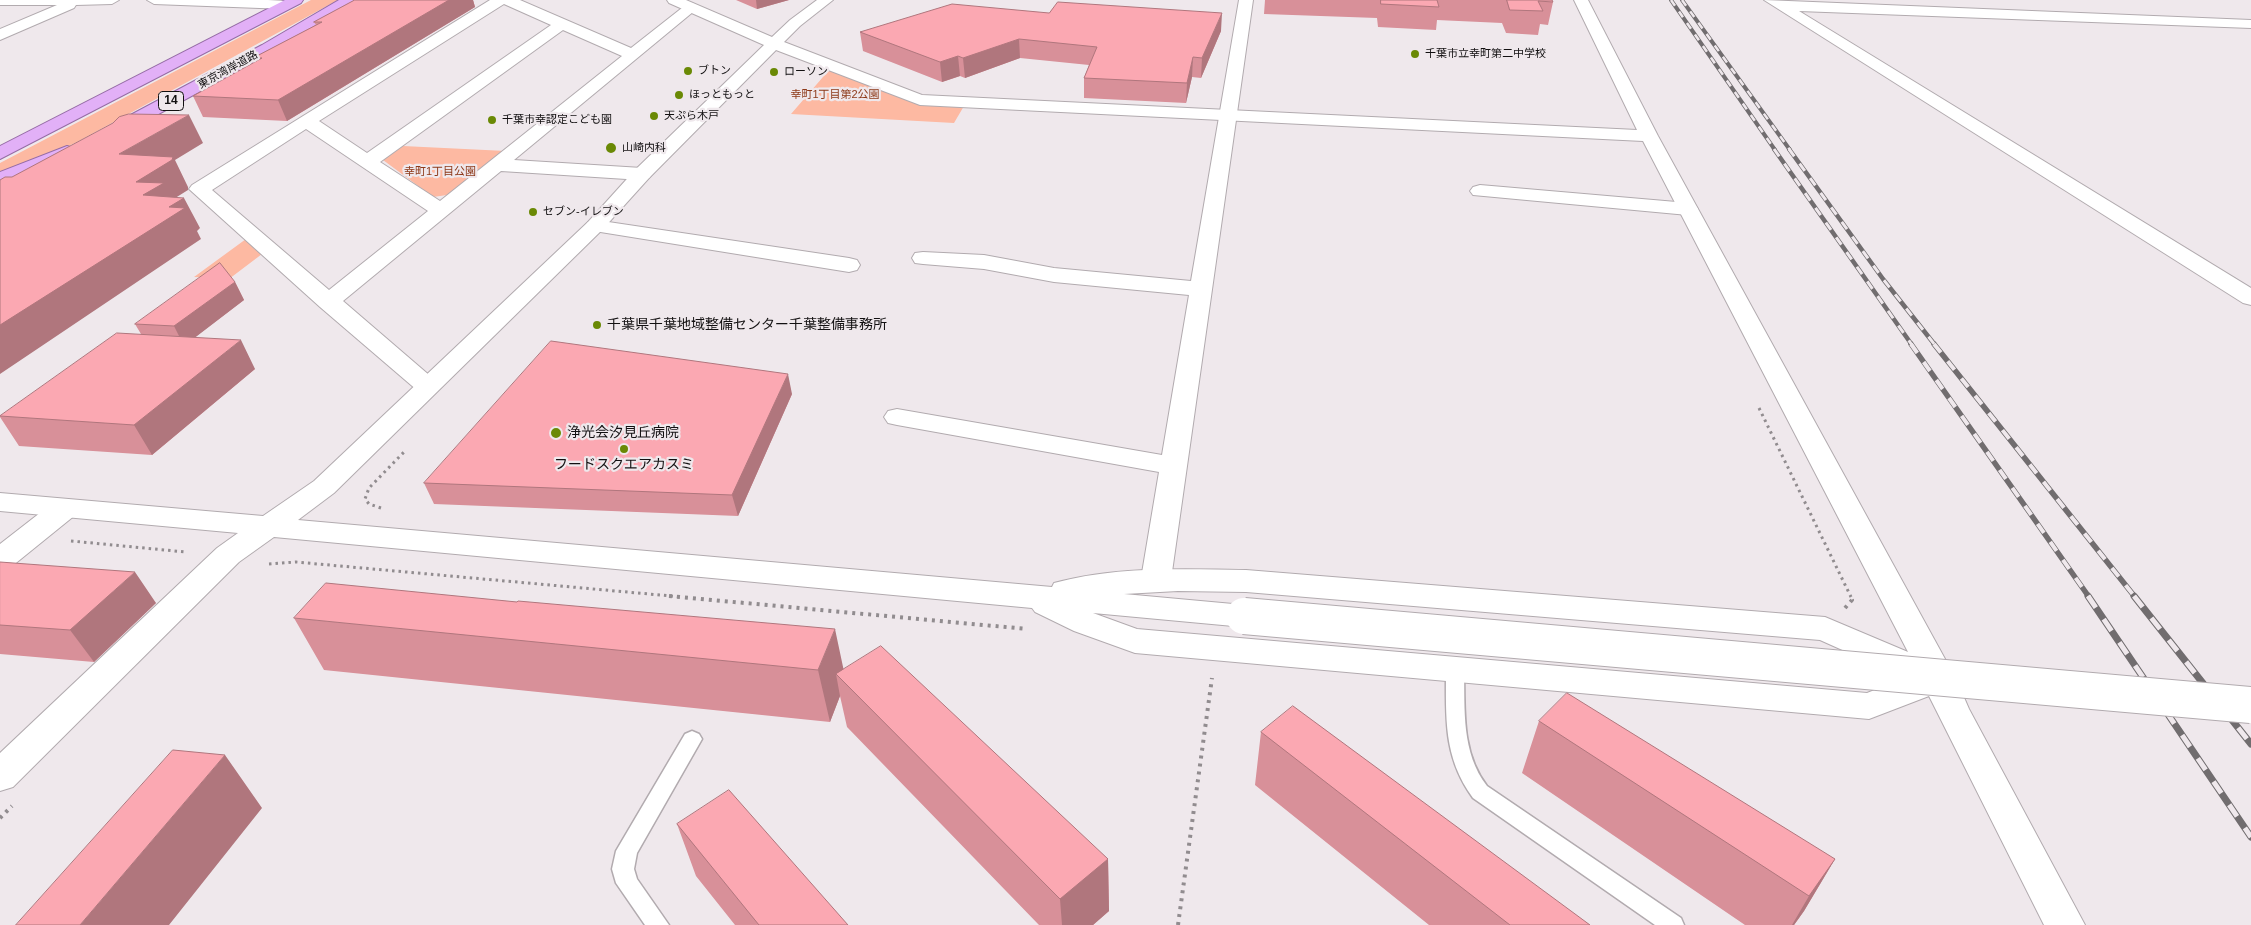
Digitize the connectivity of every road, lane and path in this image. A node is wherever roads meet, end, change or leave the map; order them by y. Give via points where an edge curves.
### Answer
1 (112, 0) edge
2 (154, 0) edge
3 (358, 0) edge
4 (500, 0) edge
5 (508, 0) edge
6 (674, 0) edge
7 (826, 0) edge
8 (1246, 0) edge
9 (1581, 0) edge
10 (2012, 0) edge
11 (0, 1) edge
12 (80, 1) edge
13 (291, 3) edge
14 (344, 3) edge
15 (1776, 3) edge
16 (692, 7) junction
17 (2033, 15) junction
18 (562, 24) junction
19 (2251, 24) edge
20 (0, 35) edge
21 (775, 44) junction
22 (633, 55) junction
23 (1228, 117) junction
24 (306, 121) junction
25 (1649, 136) junction
26 (92, 142) junction
27 (0, 152) edge
28 (369, 161) junction
29 (497, 165) junction
30 (642, 174) junction
31 (0, 179) edge
32 (1480, 191) dead end
33 (0, 193) edge
34 (1688, 209) junction
35 (441, 210) junction
36 (595, 226) junction
37 (923, 258) dead end
38 (849, 265) dead end
39 (1201, 289) junction
40 (2251, 298) edge
41 (328, 302) junction
42 (427, 386) junction
43 (1757, 404) dead end
44 (897, 417) dead end
45 (411, 445) dead end
46 (1174, 466) junction
47 (0, 502) edge
48 (64, 509) junction
49 (386, 509) dead end
50 (268, 527) junction
51 (63, 540) dead end
52 (188, 552) dead end
53 (0, 560) edge
54 (264, 566) dead end
55 (1156, 580) junction
56 (1034, 597) junction
57 (1843, 611) dead end
58 (1035, 630) dead end
59 (1455, 669) junction
60 (1213, 674) dead end
61 (1939, 679) junction
62 (2251, 705) edge
63 (692, 739) dead end
64 (0, 776) edge
65 (658, 925) edge
66 (1178, 925) edge
67 (1673, 925) edge
68 (2065, 925) edge

1 - 12 street
2 - 13 street
3 - 14 highway, 14
4 - 24 street
5 - 18 street
6 - 16 street
7 - 21 street via 795,23
8 - 23 street
9 - 25 street
10 - 17 street
11 - 12 street
12 - 20 street
13 - 27 highway, 14
14 - 26 highway, 東京湾岸道路 / 14 via 244,62
15 - 17 street
15 - 40 street
16 - 21 street
16 - 22 street
17 - 19 street
18 - 22 street
18 - 28 street
21 - 23 street via 920,100
21 - 30 street
22 - 29 street
23 - 25 street
23 - 39 street
24 - 28 street
24 - 41 street via 198,190
25 - 34 street
26 - 31 highway
26 - 33 highway, 東京湾岸道路 / 14
28 - 35 street
29 - 30 street
29 - 35 street
30 - 36 street
32 - 34 street
34 - 61 street
35 - 41 street
36 - 38 street
36 - 42 street
37 - 39 street via 984,262 1054,275
39 - 46 street
41 - 42 street
42 - 50 street via 324,487
43 - 57 path via 1852,600
44 - 46 street
45 - 49 path via 369,488 365,499 368,504
46 - 55 street
47 - 48 street
48 - 50 street
48 - 53 street
50 - 56 street
50 - 64 street via 228,555
51 - 52 path
54 - 58 path via 296,562
55 - 56 street via 1097,584
55 - 61 street via 1246,581 1825,629
56 - 59 street via 1085,623 1135,641
56 - 62 street, bridge
59 - 61 street via 1869,706
59 - 67 lane via 1457,748 1469,780 1480,792
60 - 66 path
61 - 68 street via 1952,710
63 - 65 lane via 626,851 623,869 627,883

